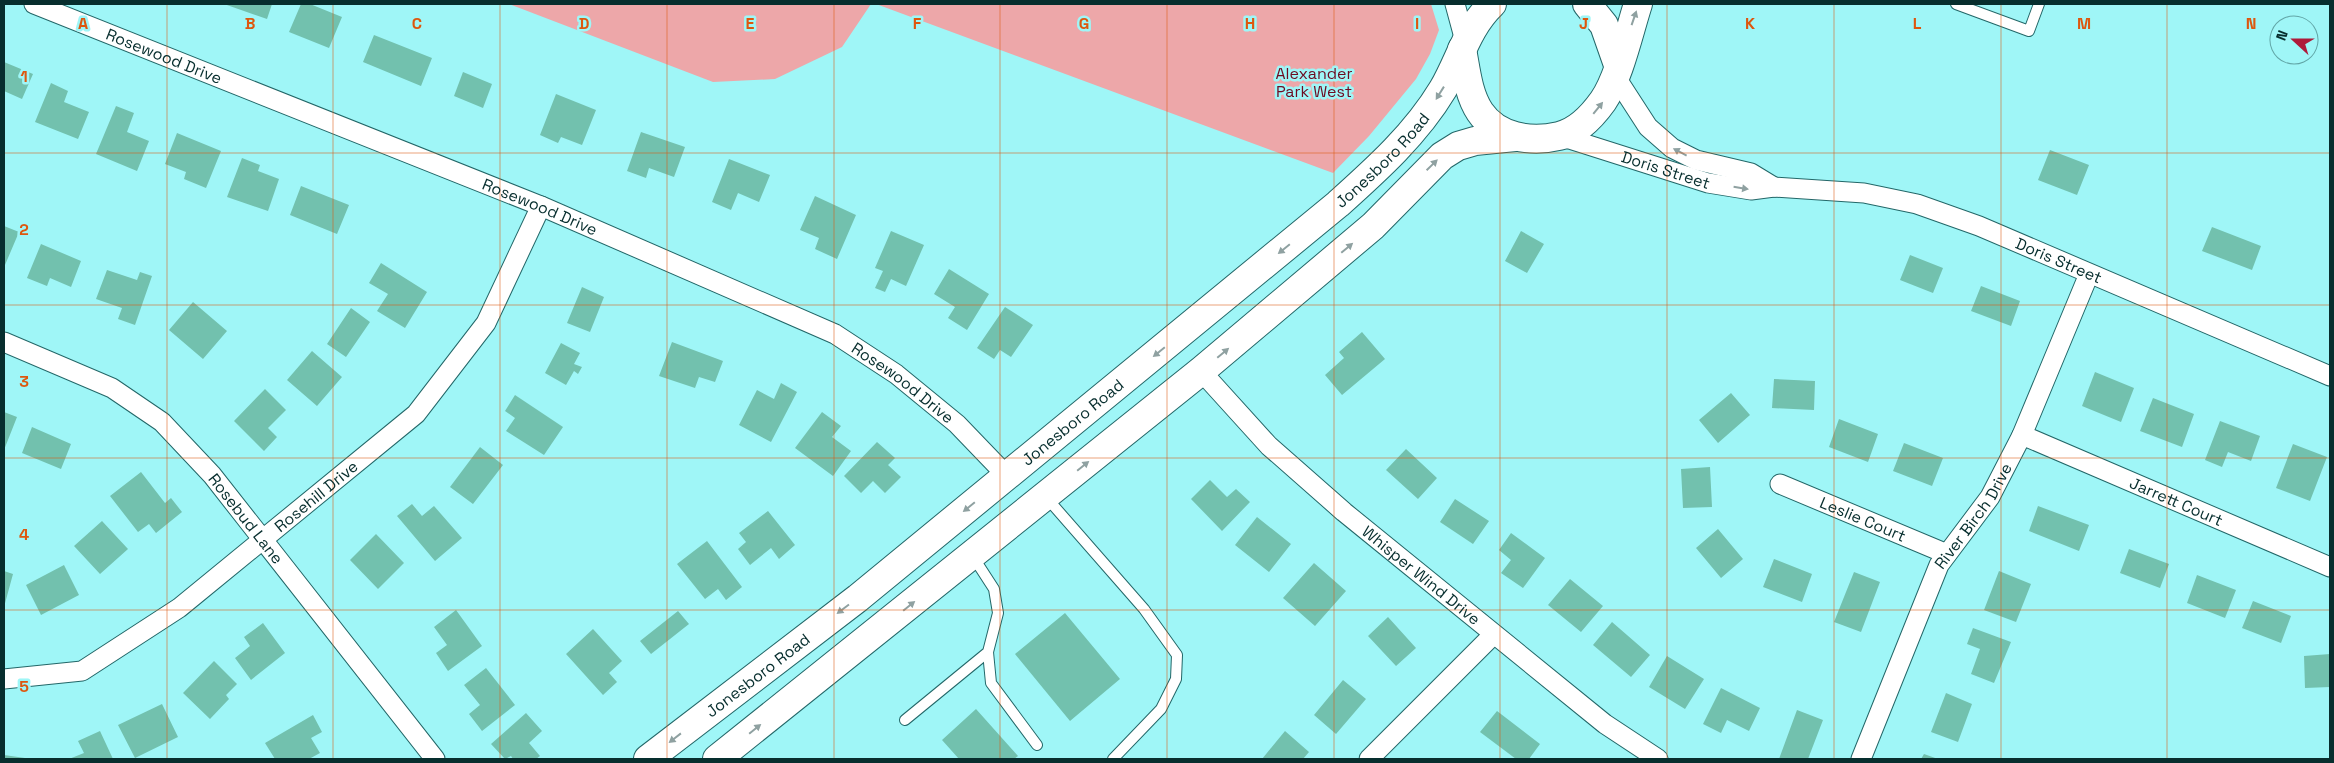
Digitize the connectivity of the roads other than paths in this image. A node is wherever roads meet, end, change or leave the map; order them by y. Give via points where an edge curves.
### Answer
1 (34, 4) edge
2 (1455, 4) edge
3 (1492, 4) edge
4 (1587, 4) edge
5 (1638, 4) edge
6 (1956, 4) edge
7 (2039, 4) edge
8 (1464, 45) junction
9 (1617, 70) junction
10 (1560, 136) junction
11 (1515, 137) junction
12 (1774, 187) junction
13 (541, 206) junction
14 (2089, 274) junction
15 (4, 342) edge
16 (1201, 371) junction
17 (2330, 376) edge
18 (2022, 435) junction
19 (1007, 476) junction
20 (1780, 484) dead end
21 (1045, 497) junction
22 (262, 540) junction
23 (1947, 554) junction
24 (972, 555) junction
25 (2330, 567) edge
26 (1493, 634) junction
27 (988, 652) junction
28 (4, 679) edge
29 (904, 720) dead end
30 (1037, 745) dead end
31 (435, 759) edge
32 (648, 759) edge
33 (717, 759) edge
34 (1113, 759) edge
35 (1370, 759) edge
36 (1658, 759) edge
37 (1860, 759) edge

1 - 13 street, Rosewood Drive
2 - 8 street
3 - 8 main road, Jonesboro Road via 1473,25
4 - 9 main road via 1604,25
9 -> 5 main road
6 - 7 lane via 2029,31
8 - 11 main road via 1475,103 1487,121
8 -> 19 main road, Jonesboro Road via 1444,88 1423,119 1379,167 1333,209
10 -> 9 main road via 1585,122 1595,112
12 -> 9 street, Doris Street via 1751,173 1696,160 1672,148 1638,115
10 - 11 main road
10 -> 12 street, Doris Street via 1708,183 1751,190
16 -> 11 main road via 1374,226 1442,156 1475,141
12 - 14 street, Doris Street via 1864,193 1918,204 1979,226
13 - 19 street, Rosewood Drive via 835,334 896,374 957,424
13 - 22 street, Rosehill Drive via 486,323 416,414
14 - 17 street, Doris Street
14 - 18 street, River Birch Drive
15 - 22 street, Rosebud Lane via 112,388 162,422 212,475
21 -> 16 main road
16 - 26 street, Whisper Wind Drive via 1269,446
18 - 23 street, River Birch Drive via 1990,497
18 - 25 street, Jarrett Court
19 -> 32 main road, Jonesboro Road via 858,598
20 - 23 street, Leslie Court
21 - 24 main road
21 - 34 lane via 1144,609 1177,655 1176,679 1161,709
22 - 28 street, Rosehill Drive via 179,608 82,671
22 - 31 street, Rosebud Lane
23 - 37 street, River Birch Drive via 1939,565
24 - 27 lane via 994,588 998,613
33 -> 24 main road
26 - 35 street
26 - 36 street, Whisper Wind Drive via 1605,724
27 - 29 lane
27 - 30 lane via 991,683

